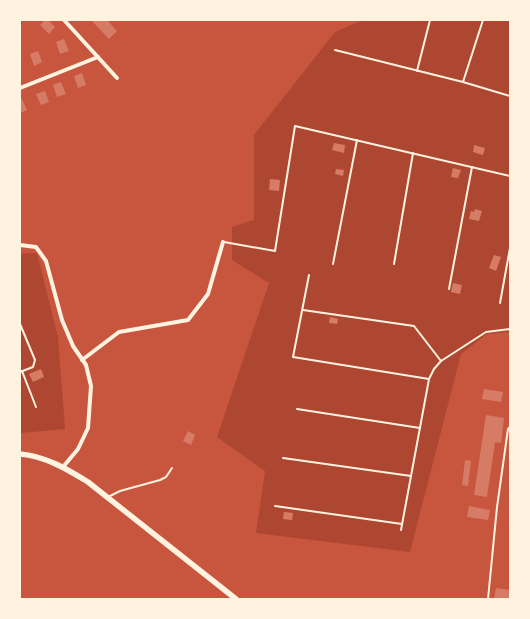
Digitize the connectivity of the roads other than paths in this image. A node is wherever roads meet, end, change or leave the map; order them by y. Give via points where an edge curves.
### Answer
1 (64, 20) edge
2 (430, 20) edge
3 (483, 20) edge
4 (335, 50) dead end
5 (98, 57) junction
6 (417, 71) junction
7 (117, 78) dead end
8 (463, 82) junction
9 (20, 88) edge
10 (510, 96) edge
11 (357, 140) junction
12 (413, 153) junction
13 (472, 167) junction
14 (510, 176) edge
15 (223, 242) joint
16 (20, 245) edge
17 (510, 248) edge
18 (333, 264) dead end
19 (394, 264) dead end
20 (309, 275) dead end
21 (450, 289) dead end
22 (500, 302) dead end
23 (302, 310) junction
24 (20, 324) edge
25 (510, 329) edge
26 (82, 360) junction
27 (441, 361) junction
28 (21, 372) edge
29 (429, 379) junction
30 (36, 407) dead end
31 (297, 409) dead end
32 (510, 427) edge
33 (420, 428) junction
34 (20, 454) edge
35 (283, 458) dead end
36 (62, 467) junction
37 (172, 468) dead end
38 (411, 476) junction
39 (107, 497) junction
40 (275, 506) dead end
41 (402, 524) junction
42 (401, 530) dead end
43 (236, 599) edge
44 (488, 599) edge

1 - 5 street
2 - 6 lane
3 - 8 lane
4 - 6 lane
5 - 7 street
5 - 9 street
6 - 8 lane
8 - 10 lane
11 - 12 lane
11 - 15 lane via 295,126 275,251
11 - 18 lane
12 - 13 lane
12 - 19 lane
13 - 14 lane
13 - 21 lane
15 - 26 street via 208,294 188,320 119,332
16 - 26 street via 36,247 46,261 62,320 72,346
17 - 22 lane
20 - 23 lane
23 - 27 lane via 414,326
23 - 29 lane via 293,357
24 - 28 lane via 35,360 33,367
25 - 27 lane via 486,332
26 - 36 street via 86,365 91,386 88,428 78,448
27 - 29 lane
28 - 30 lane
29 - 33 lane
31 - 33 lane
32 - 44 lane via 497,507
33 - 38 lane
34 - 36 main road via 30,455
35 - 38 lane
36 - 39 main road
37 - 39 lane via 166,477 160,480
38 - 41 lane
39 - 43 main road
40 - 41 lane
41 - 42 lane

